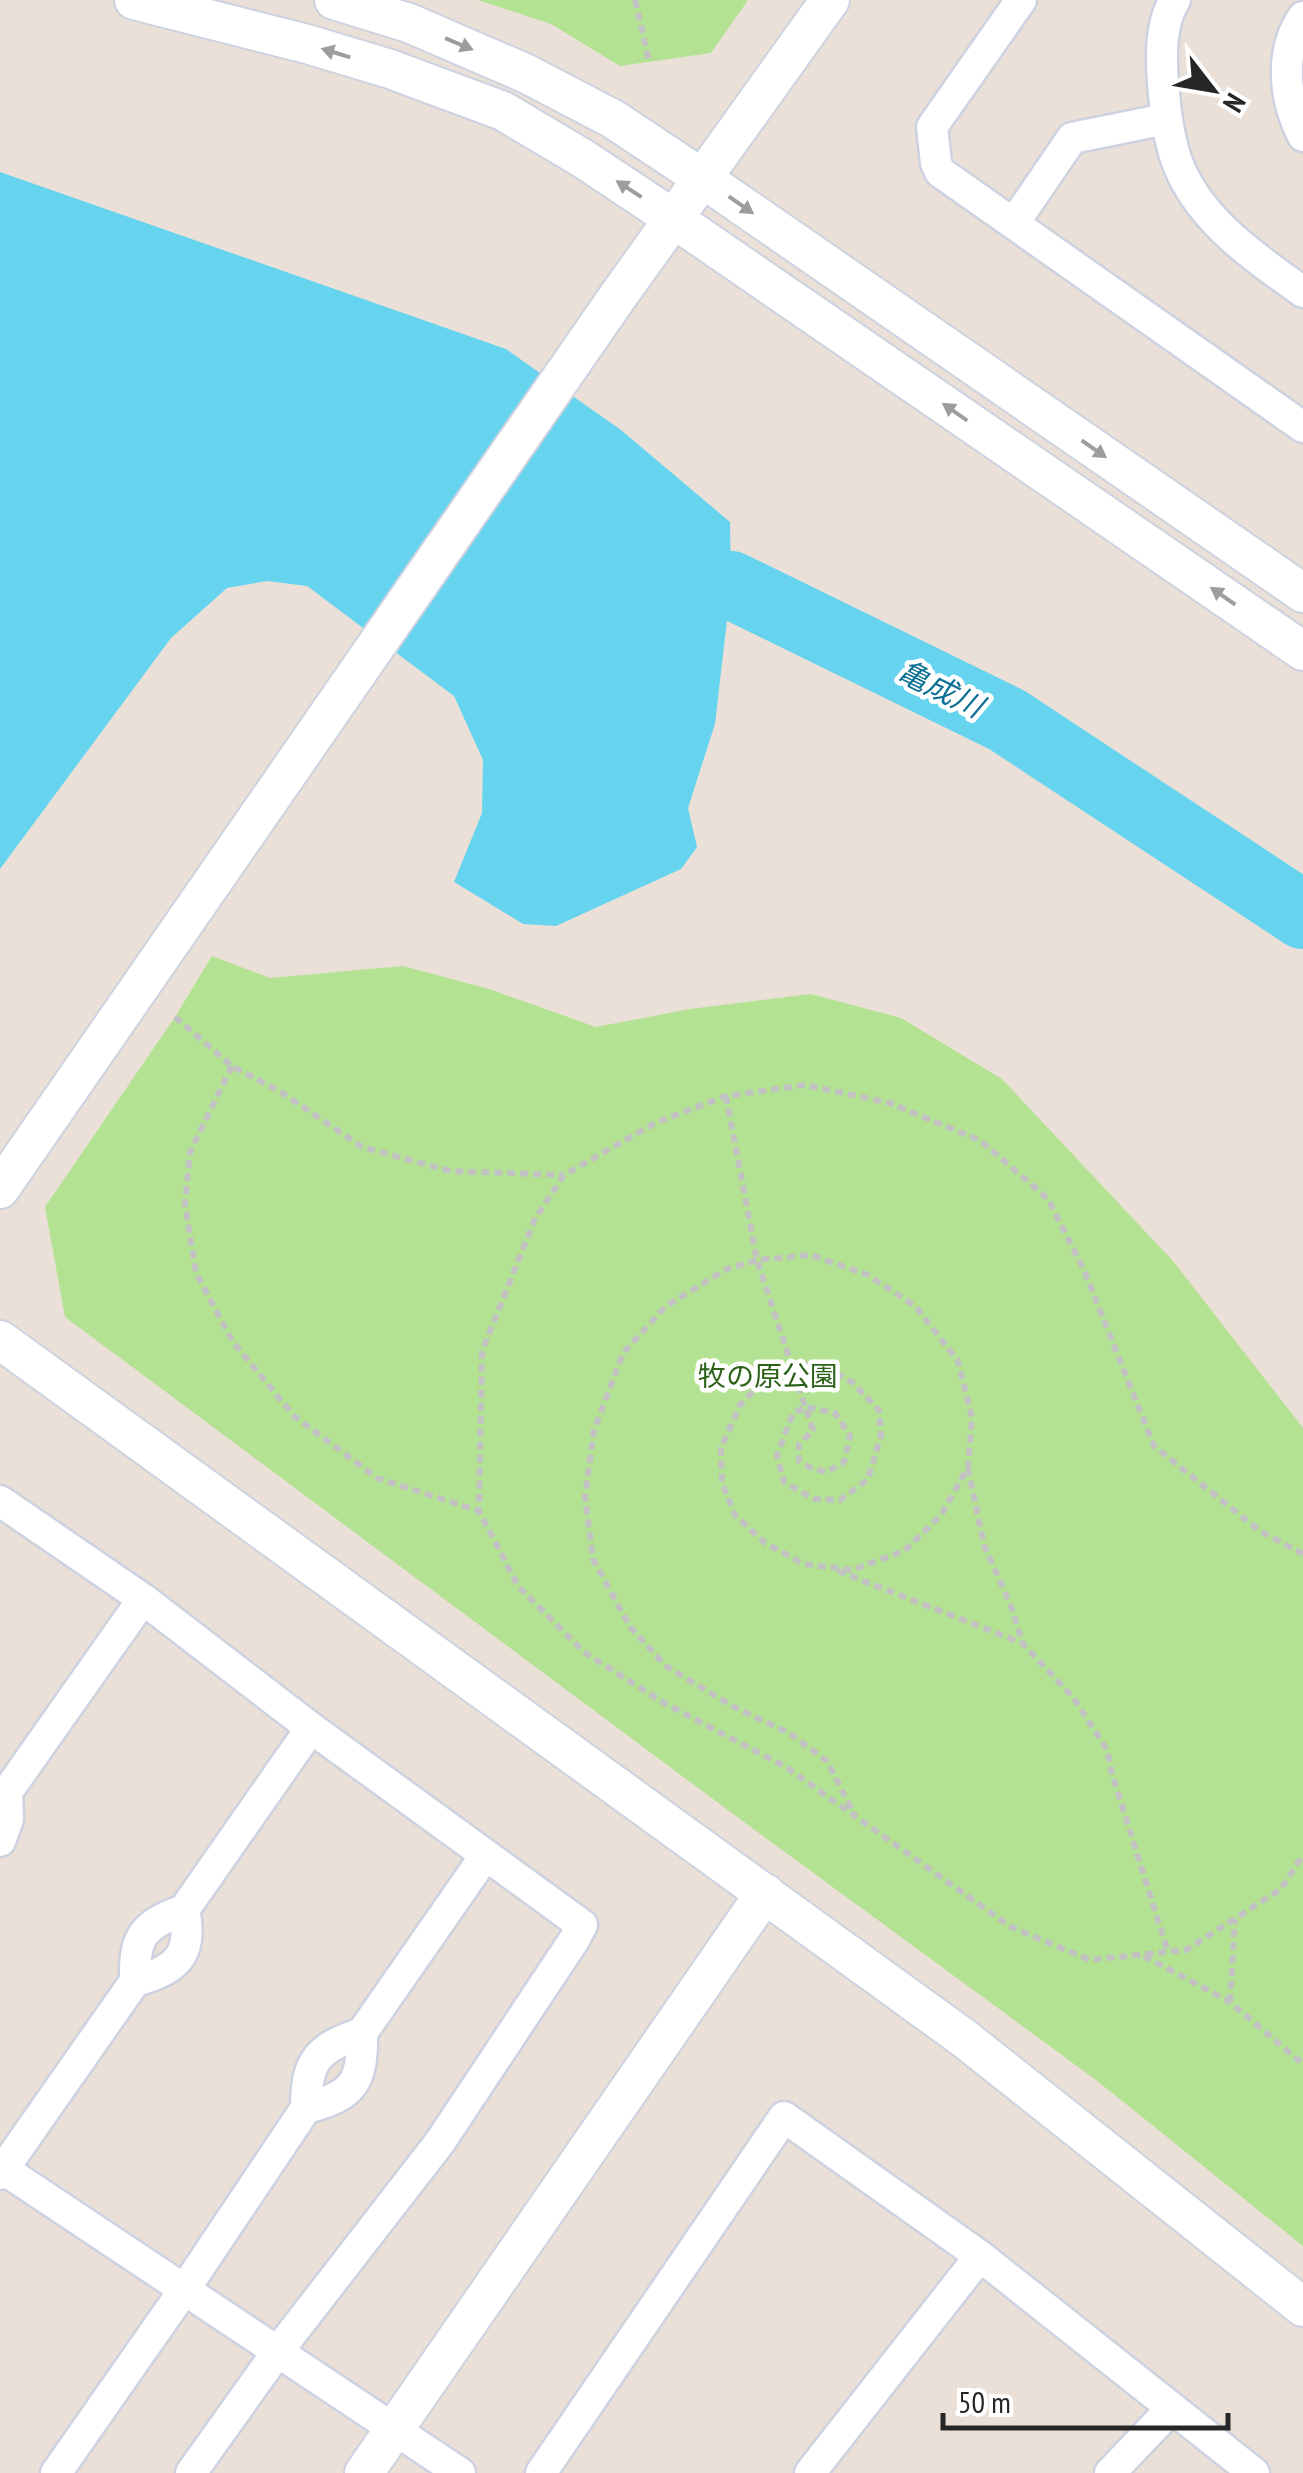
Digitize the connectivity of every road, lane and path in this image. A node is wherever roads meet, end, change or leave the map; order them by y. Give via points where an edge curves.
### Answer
1 (134, 0) edge
2 (334, 0) edge
3 (635, 0) edge
4 (830, 0) edge
5 (1021, 0) edge
6 (1174, 0) edge
7 (1303, 17) edge
8 (649, 61) dead end
9 (1166, 119) junction
10 (1303, 136) edge
11 (702, 178) junction
12 (674, 218) junction
13 (1014, 224) junction
14 (1303, 292) edge
15 (1303, 427) edge
16 (1303, 594) edge
17 (1303, 651) edge
18 (175, 1017) dead end
19 (232, 1066) junction
20 (726, 1096) junction
21 (564, 1175) junction
22 (0, 1188) edge
23 (758, 1260) junction
24 (0, 1340) edge
25 (793, 1364) junction
26 (806, 1407) junction
27 (968, 1467) junction
28 (0, 1501) edge
29 (479, 1510) junction
30 (1303, 1554) edge
31 (825, 1566) junction
32 (143, 1599) junction
33 (1023, 1644) junction
34 (311, 1728) junction
35 (4, 1793) edge
36 (855, 1816) junction
37 (0, 1841) edge
38 (1303, 1855) edge
39 (485, 1856) junction
40 (765, 1893) junction
41 (184, 1910) junction
42 (1235, 1919) junction
43 (1168, 1952) junction
44 (1142, 1954) junction
45 (135, 1981) junction
46 (1230, 2002) junction
47 (362, 2034) junction
48 (1303, 2064) edge
49 (306, 2108) junction
50 (1, 2170) edge
51 (980, 2256) junction
52 (184, 2290) junction
53 (1303, 2307) edge
54 (278, 2351) junction
55 (1172, 2408) junction
56 (394, 2430) junction
57 (56, 2473) edge
58 (190, 2473) edge
59 (364, 2473) edge
60 (460, 2473) edge
61 (541, 2473) edge
62 (810, 2473) edge
63 (1110, 2473) edge
64 (1254, 2473) edge

12 -> 1 street via 503,111 357,59
2 -> 11 street via 410,23 527,74 613,119
3 - 8 path
4 - 11 street
5 - 13 street via 932,126 940,172
6 - 9 street via 1161,65
7 - 10 street via 1286,72
9 - 13 street via 1072,138
9 - 14 street via 1196,197 1251,255
11 - 12 street
11 -> 16 street
17 -> 12 street
12 - 22 street
13 - 15 street
18 - 19 path
19 - 21 path via 362,1147 450,1170
19 - 29 path via 190,1152 185,1204 196,1273 233,1342 294,1416 376,1478
20 - 21 path via 658,1122
20 - 23 path
20 - 30 path via 805,1085 890,1104 981,1141 1048,1199 1084,1270 1154,1446 1260,1531
21 - 29 path via 535,1218 482,1351
23 - 25 path
23 - 27 path via 810,1256 868,1274 916,1307 958,1362 972,1418
23 - 36 path via 727,1269 666,1306 624,1353 594,1430 585,1498 593,1559 630,1627 666,1666 827,1761
24 - 40 street
25 - 26 path
25 - 26 path via 820,1364 853,1383 879,1410 881,1435 868,1479 840,1500 814,1499 784,1482 777,1455 793,1412
25 - 31 path via 771,1372 740,1405 721,1448 722,1484 735,1515 765,1542 804,1564
26 - 26 path via 835,1413 850,1436 844,1462 827,1472 799,1461 798,1444 813,1430
27 - 31 path via 941,1515 904,1551 852,1570
27 - 33 path via 984,1545
28 - 32 street
29 - 36 path via 518,1586 584,1652 786,1768
31 - 33 path
32 - 34 street
32 - 35 street
33 - 43 path via 1074,1697 1107,1750
34 - 39 street
34 - 41 street
35 - 37 street via 8,1819
36 - 44 path via 1011,1927 1090,1960
38 - 42 path via 1281,1890
39 - 47 street
39 - 54 street via 582,1925 440,2142
40 - 53 street via 965,2038
40 - 56 street
41 - 45 street via 140,1936
41 - 45 street via 188,1929 181,1956 169,1969
42 - 43 path via 1186,1950
42 - 46 path
43 - 44 path
44 - 46 path
45 - 50 street
46 - 48 path
47 - 49 street via 322,2050 306,2083
47 - 49 street via 352,2086 333,2101
49 - 52 street
50 - 52 street
51 - 55 street
51 - 61 street via 784,2117
51 - 62 street
52 - 54 street
52 - 57 street
54 - 56 street
54 - 58 street
55 - 63 street
55 - 64 street
56 - 59 street
56 - 60 street

